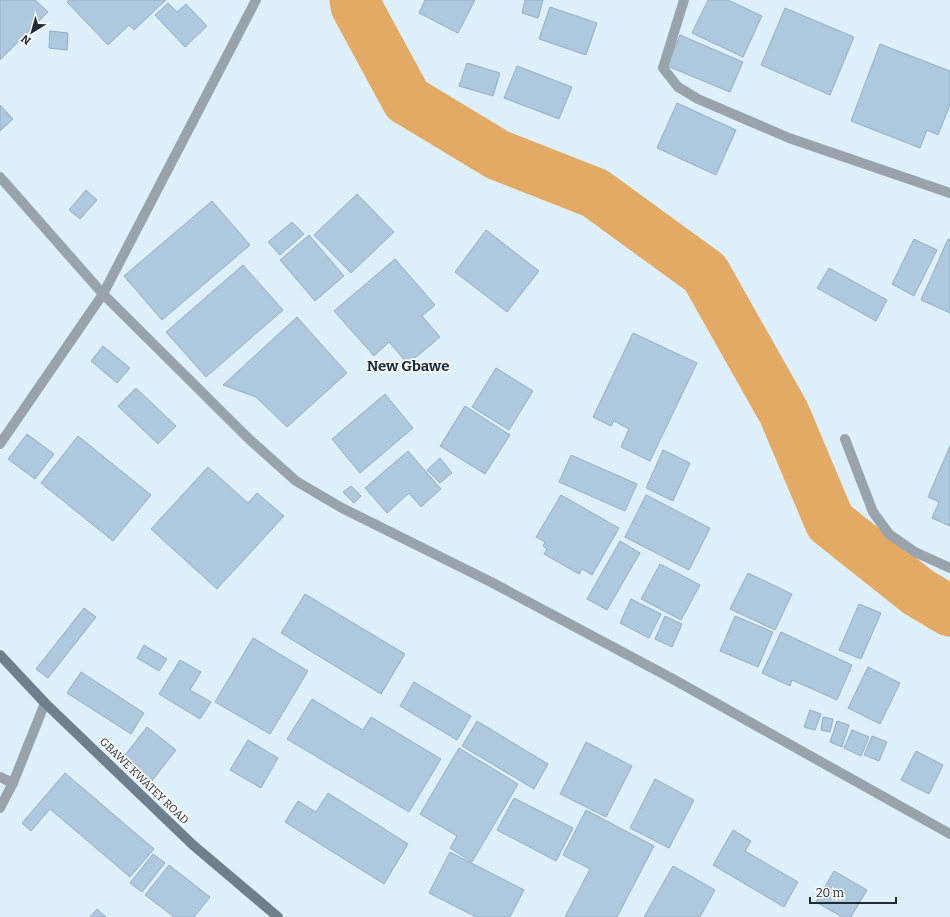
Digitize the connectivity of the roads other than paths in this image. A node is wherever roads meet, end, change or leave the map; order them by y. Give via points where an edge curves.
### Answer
1 (256, 0) edge
2 (684, 0) edge
3 (0, 177) edge
4 (950, 193) edge
5 (103, 294) junction
6 (845, 439) dead end
7 (0, 444) edge
8 (950, 568) edge
9 (0, 655) edge
10 (45, 703) junction
11 (0, 777) edge
12 (13, 783) junction
13 (0, 808) edge
14 (950, 834) edge
15 (278, 917) edge

1 - 5 street
2 - 4 street via 663,68 678,86 698,98 789,138
3 - 5 street
5 - 7 street
5 - 14 street via 249,439 296,481 342,508 491,582 657,671
6 - 8 street via 873,512 889,534 915,552
9 - 10 street, GBAWE KWATEY ROAD
10 - 12 street
10 - 15 street, GBAWE KWATEY ROAD via 193,845
11 - 12 street
12 - 13 street

